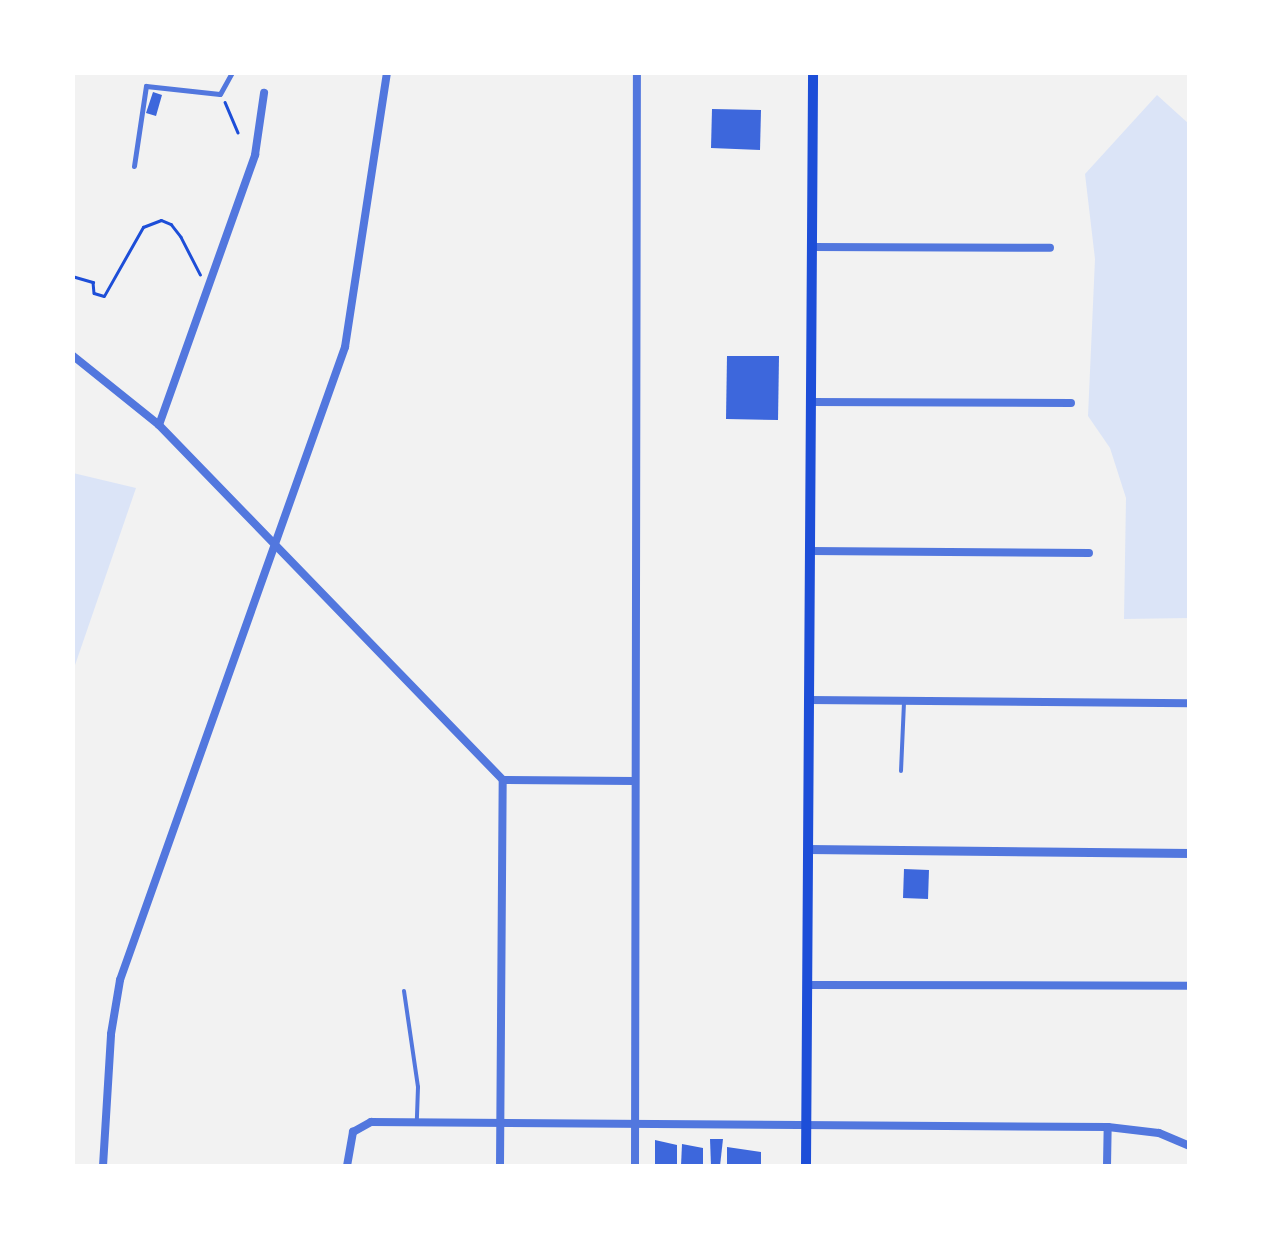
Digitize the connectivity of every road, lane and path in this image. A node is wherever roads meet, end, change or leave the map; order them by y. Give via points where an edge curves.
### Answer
1 (232, 72) edge
2 (387, 72) edge
3 (637, 72) edge
4 (813, 72) edge
5 (224, 90) junction
6 (264, 94) dead end
7 (238, 132) dead end
8 (134, 166) dead end
9 (811, 247) junction
10 (1050, 248) dead end
11 (72, 276) edge
12 (210, 278) junction
13 (72, 355) edge
14 (811, 402) junction
15 (1071, 402) dead end
16 (159, 425) junction
17 (274, 541) junction
18 (810, 550) junction
19 (1089, 553) dead end
20 (809, 700) junction
21 (904, 701) junction
22 (1190, 703) edge
23 (901, 771) dead end
24 (503, 780) junction
25 (634, 781) junction
26 (808, 849) junction
27 (1190, 853) edge
28 (806, 985) junction
29 (1190, 986) edge
30 (404, 991) dead end
31 (416, 1121) junction
32 (500, 1121) junction
33 (635, 1122) junction
34 (807, 1122) junction
35 (1108, 1127) junction
36 (1190, 1146) edge
37 (102, 1166) edge
38 (347, 1166) edge
39 (500, 1166) edge
40 (635, 1166) edge
41 (806, 1166) edge
42 (1107, 1166) edge

1 - 5 street
2 - 17 street via 350,328
3 - 25 street
4 - 9 main road
5 - 7 path
5 - 8 street via 146,86
6 - 12 street via 260,136
9 - 10 street
9 - 14 main road
11 - 12 path via 93,282 94,293 104,296 144,228 161,220 181,236 194,269
12 - 16 street
13 - 16 street
14 - 15 street
14 - 18 main road
16 - 17 street
17 - 24 street
17 - 37 street via 120,980
18 - 19 street
18 - 20 main road
20 - 21 street
20 - 26 main road
21 - 22 street
21 - 23 lane
24 - 25 street
24 - 32 street
25 - 33 street
26 - 27 street
26 - 28 main road
28 - 29 street
28 - 34 main road
30 - 31 lane via 418,1087
31 - 32 street
31 - 38 street via 356,1127
32 - 33 street
32 - 39 street
33 - 34 street
33 - 40 street
34 - 35 street
34 - 41 main road
35 - 36 street via 1159,1133
35 - 42 street

